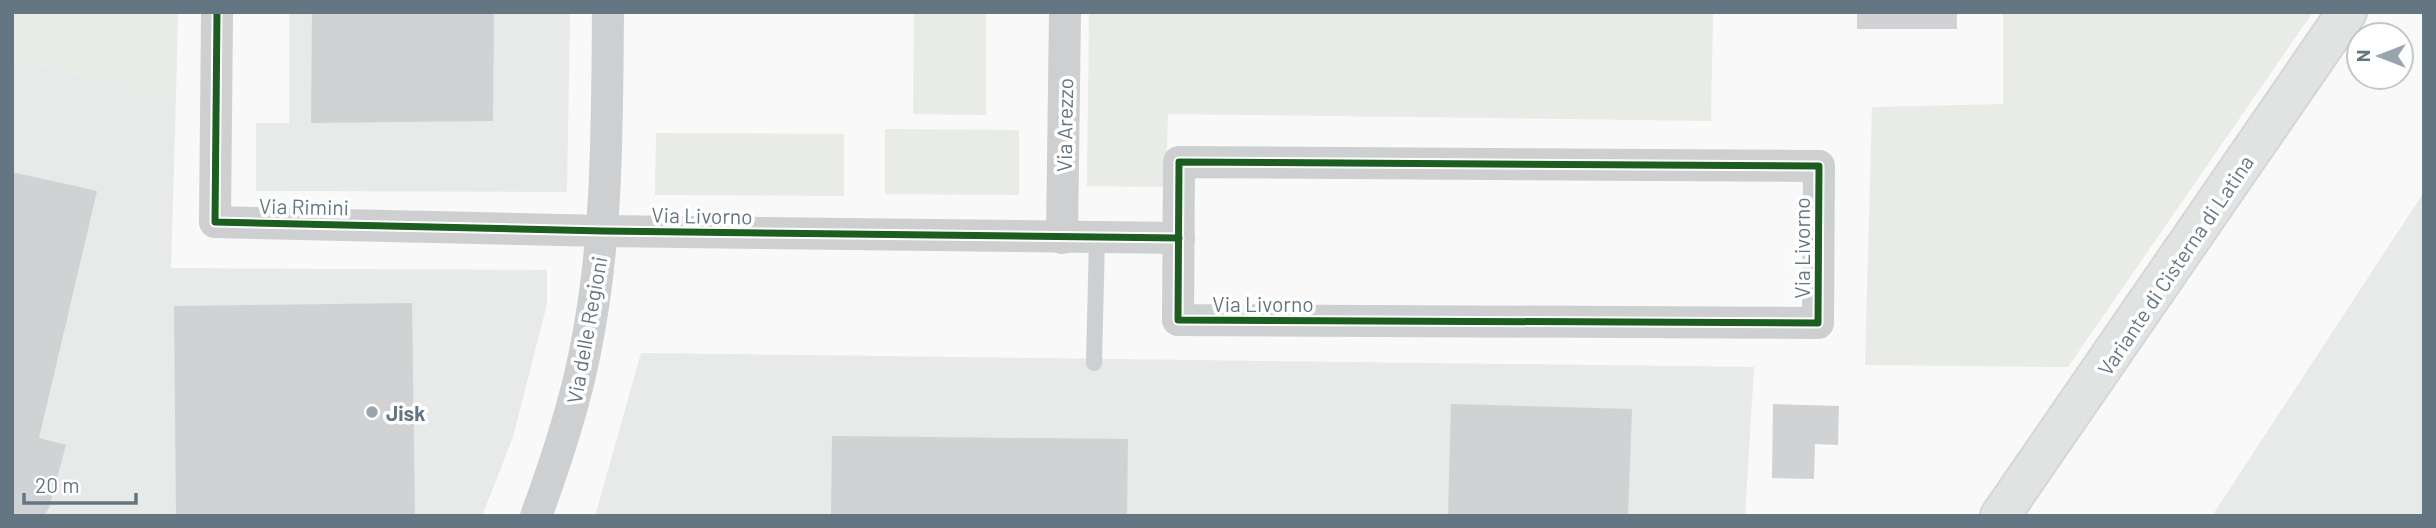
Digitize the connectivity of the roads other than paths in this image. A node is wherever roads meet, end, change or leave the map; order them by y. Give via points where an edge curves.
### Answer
1 (217, 12) edge
2 (608, 12) edge
3 (1065, 12) edge
4 (2347, 12) edge
5 (603, 231) junction
6 (1062, 238) junction
7 (1097, 238) junction
8 (1179, 238) junction
9 (1094, 363) dead end
10 (536, 516) edge
11 (2000, 516) edge

1 - 5 street, Via Rimini via 215,222
2 - 5 street, Via delle Regioni
3 - 6 street, Via Arezzo
4 - 11 main road, Variante di Cisterna di Latina
5 - 6 street, Via Livorno
5 - 10 street, Via delle Regioni via 580,374
6 - 7 street, Via Livorno
7 - 8 street, Via Livorno
7 - 9 lane
8 - 8 street, Via Livorno via 1179,162 1819,166 1818,323 1178,320

